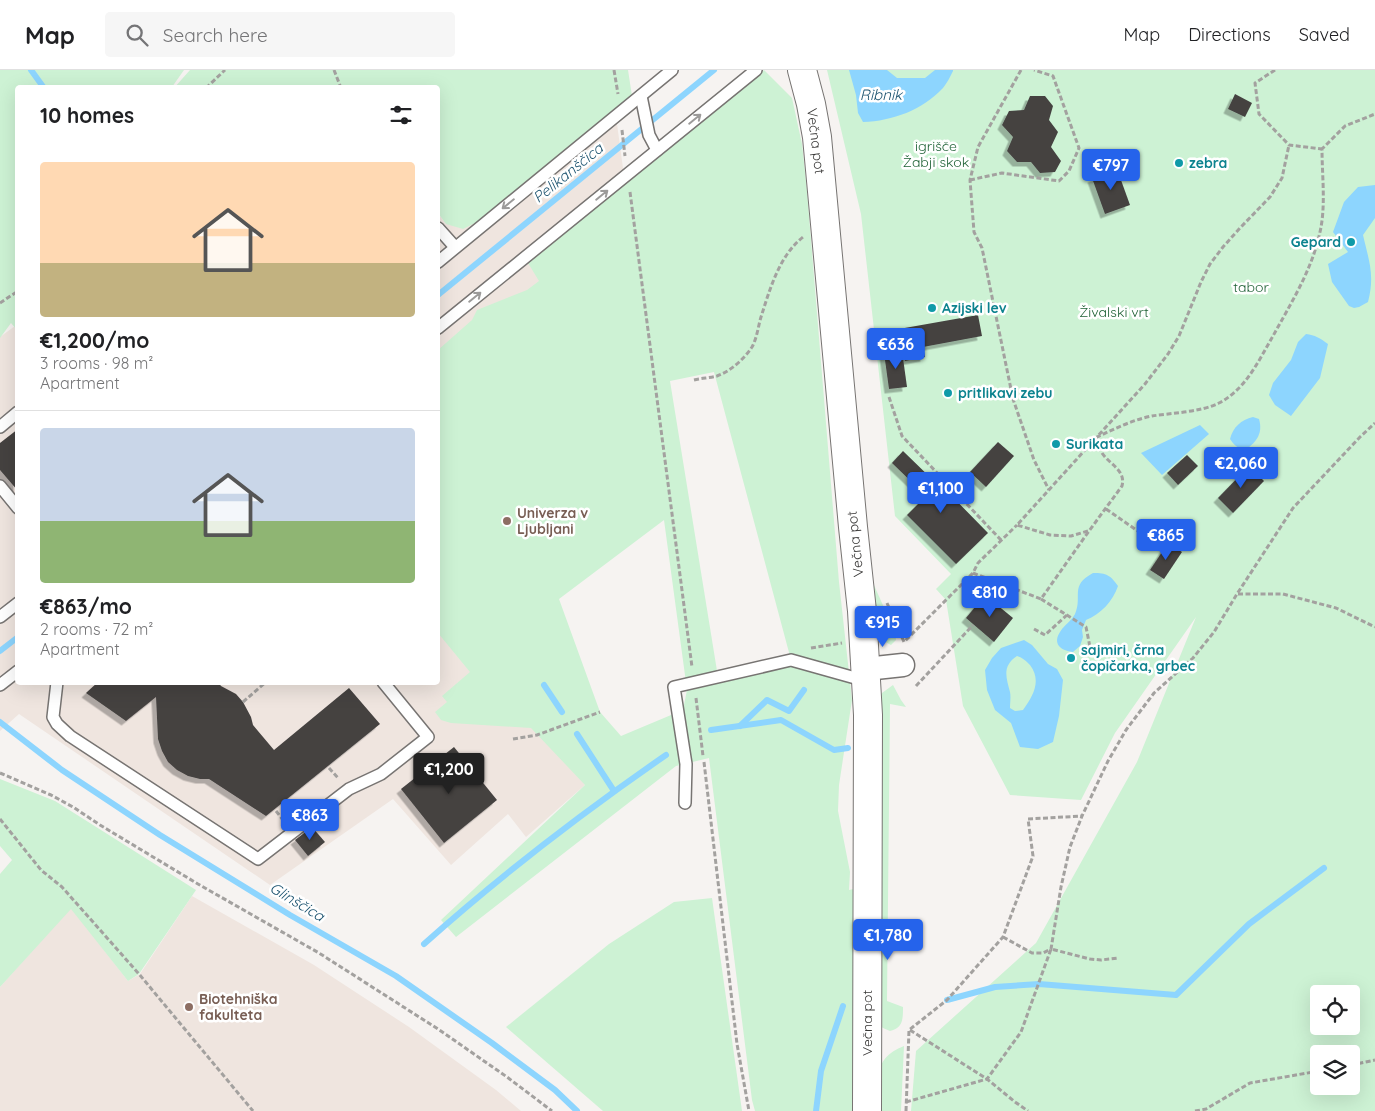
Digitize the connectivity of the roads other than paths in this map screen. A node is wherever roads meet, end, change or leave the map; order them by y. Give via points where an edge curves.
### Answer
1 (672, 70) edge
2 (756, 70) edge
3 (802, 70) edge
4 (641, 99) junction
5 (657, 150) junction
6 (440, 230) edge
7 (455, 247) junction
8 (440, 260) edge
9 (440, 326) edge
10 (15, 414) edge
11 (0, 427) edge
12 (0, 486) edge
13 (15, 504) edge
14 (15, 605) edge
15 (0, 617) edge
16 (903, 665) dead end
17 (15, 673) edge
18 (866, 675) junction
19 (0, 685) edge
20 (58, 685) edge
21 (385, 685) edge
22 (684, 803) dead end
23 (867, 1111) edge

1 - 4 lane
5 -> 2 lane
3 - 18 main road, Večna pot via 817,136
4 - 5 lane via 649,135
4 -> 7 lane
9 -> 5 lane via 627,169
6 - 7 lane
7 - 8 lane
10 - 11 lane
12 - 13 lane
14 - 15 lane
16 - 18 street
17 - 19 lane
18 - 22 lane via 791,660 674,688 686,764
18 - 23 main road, Večna pot
20 - 21 lane via 53,717 70,736 258,859 349,789 381,774 428,737

